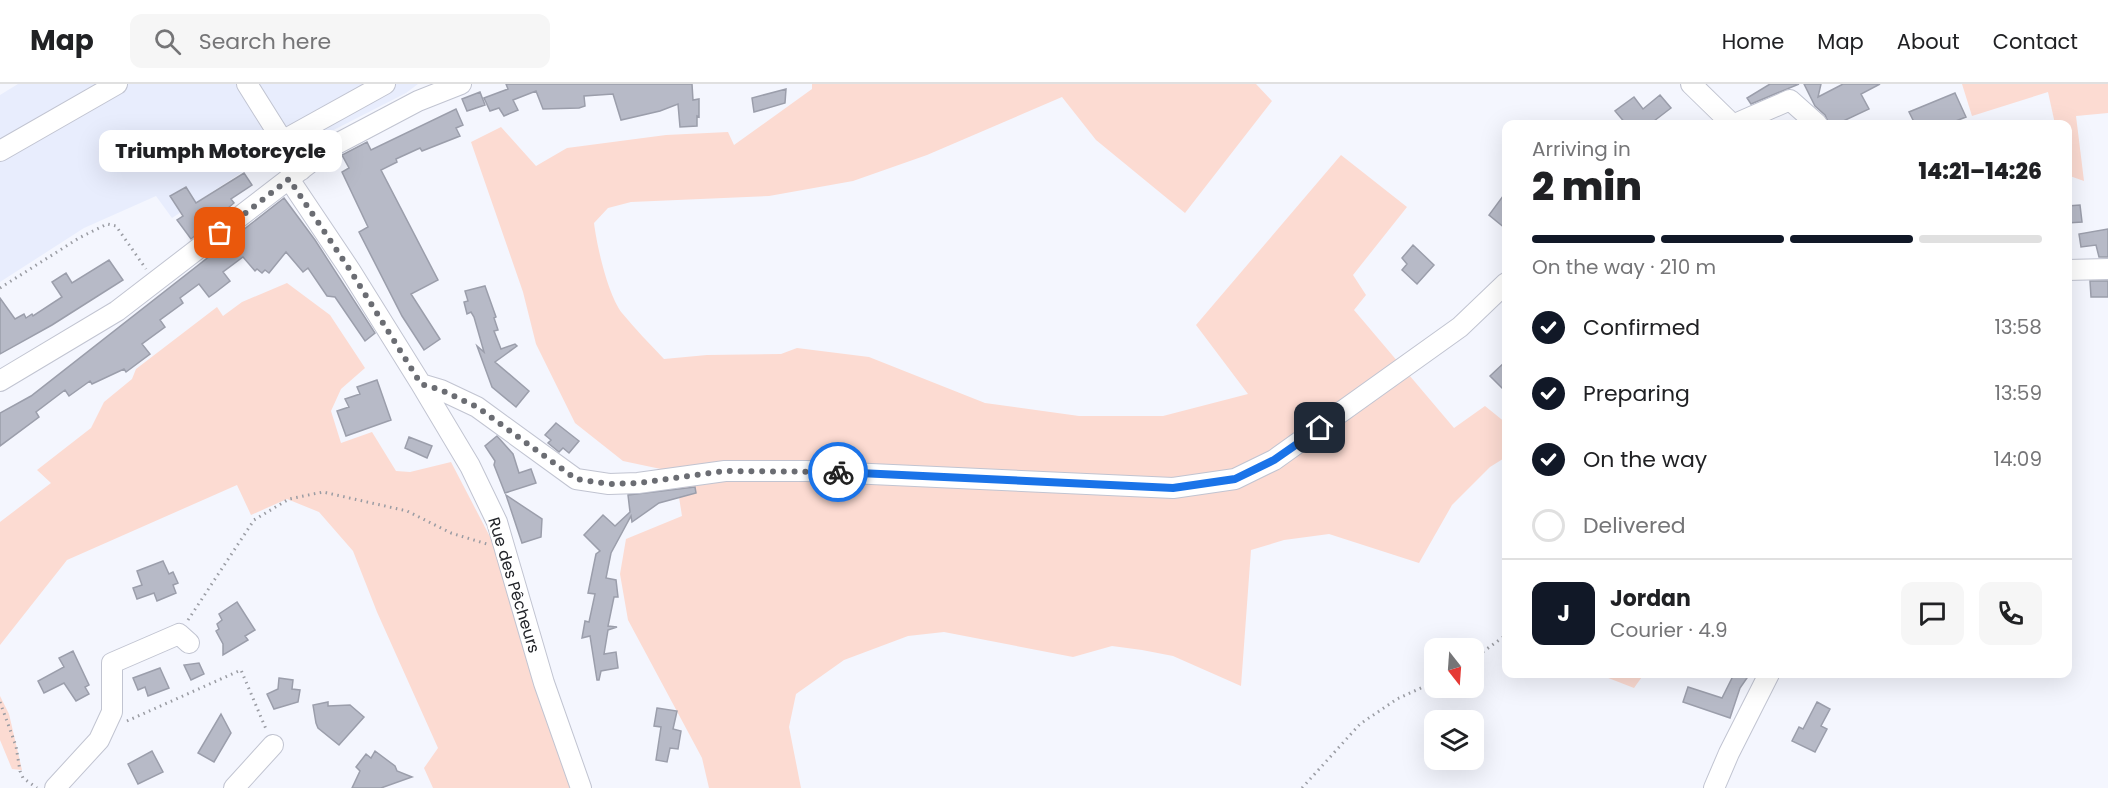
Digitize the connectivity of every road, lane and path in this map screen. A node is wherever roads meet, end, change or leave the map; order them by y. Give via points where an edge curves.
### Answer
1 (117, 84) edge
2 (247, 84) edge
3 (385, 84) edge
4 (461, 84) edge
5 (1691, 84) edge
6 (1795, 92) edge
7 (1730, 120) edge
8 (1742, 120) edge
9 (1814, 120) edge
10 (282, 141) junction
11 (0, 151) edge
12 (295, 175) junction
13 (2108, 269) edge
14 (2072, 270) edge
15 (155, 283) junction
16 (1502, 287) edge
17 (0, 288) edge
18 (0, 381) edge
19 (421, 384) junction
20 (505, 544) junction
21 (184, 638) joint
22 (1502, 638) edge
23 (1484, 651) edge
24 (1767, 678) edge
25 (1424, 687) edge
26 (0, 702) edge
27 (112, 712) junction
28 (273, 745) joint
29 (37, 788) edge
30 (55, 788) edge
31 (234, 788) edge
32 (581, 788) edge
33 (1302, 788) edge
34 (1714, 788) edge

1 - 11 street
2 - 10 street, Rue des Pêcheurs
3 - 10 street
4 - 12 street via 367,127 329,148
5 - 7 street
6 - 8 street
6 - 9 street
10 - 12 street, Rue des Pêcheurs
12 - 15 street
12 - 19 street, Rue des Pêcheurs
13 - 14 street
15 - 17 path via 116,225 107,224
15 - 18 street via 117,311
16 - 19 street via 1460,327 1274,460 1235,479 1173,488 806,471 725,471 609,484 576,479 477,407
19 - 20 street, Rue des Pêcheurs via 470,466
20 - 21 path via 486,544 451,533 406,511 324,492 290,499 254,520
20 - 32 street, Rue des Pêcheurs via 544,683
21 - 27 street via 112,663
22 - 23 path
24 - 34 street
25 - 33 path via 1360,724
26 - 29 path via 23,778
27 - 28 path via 118,724 241,670
27 - 30 street via 99,740
28 - 31 street

